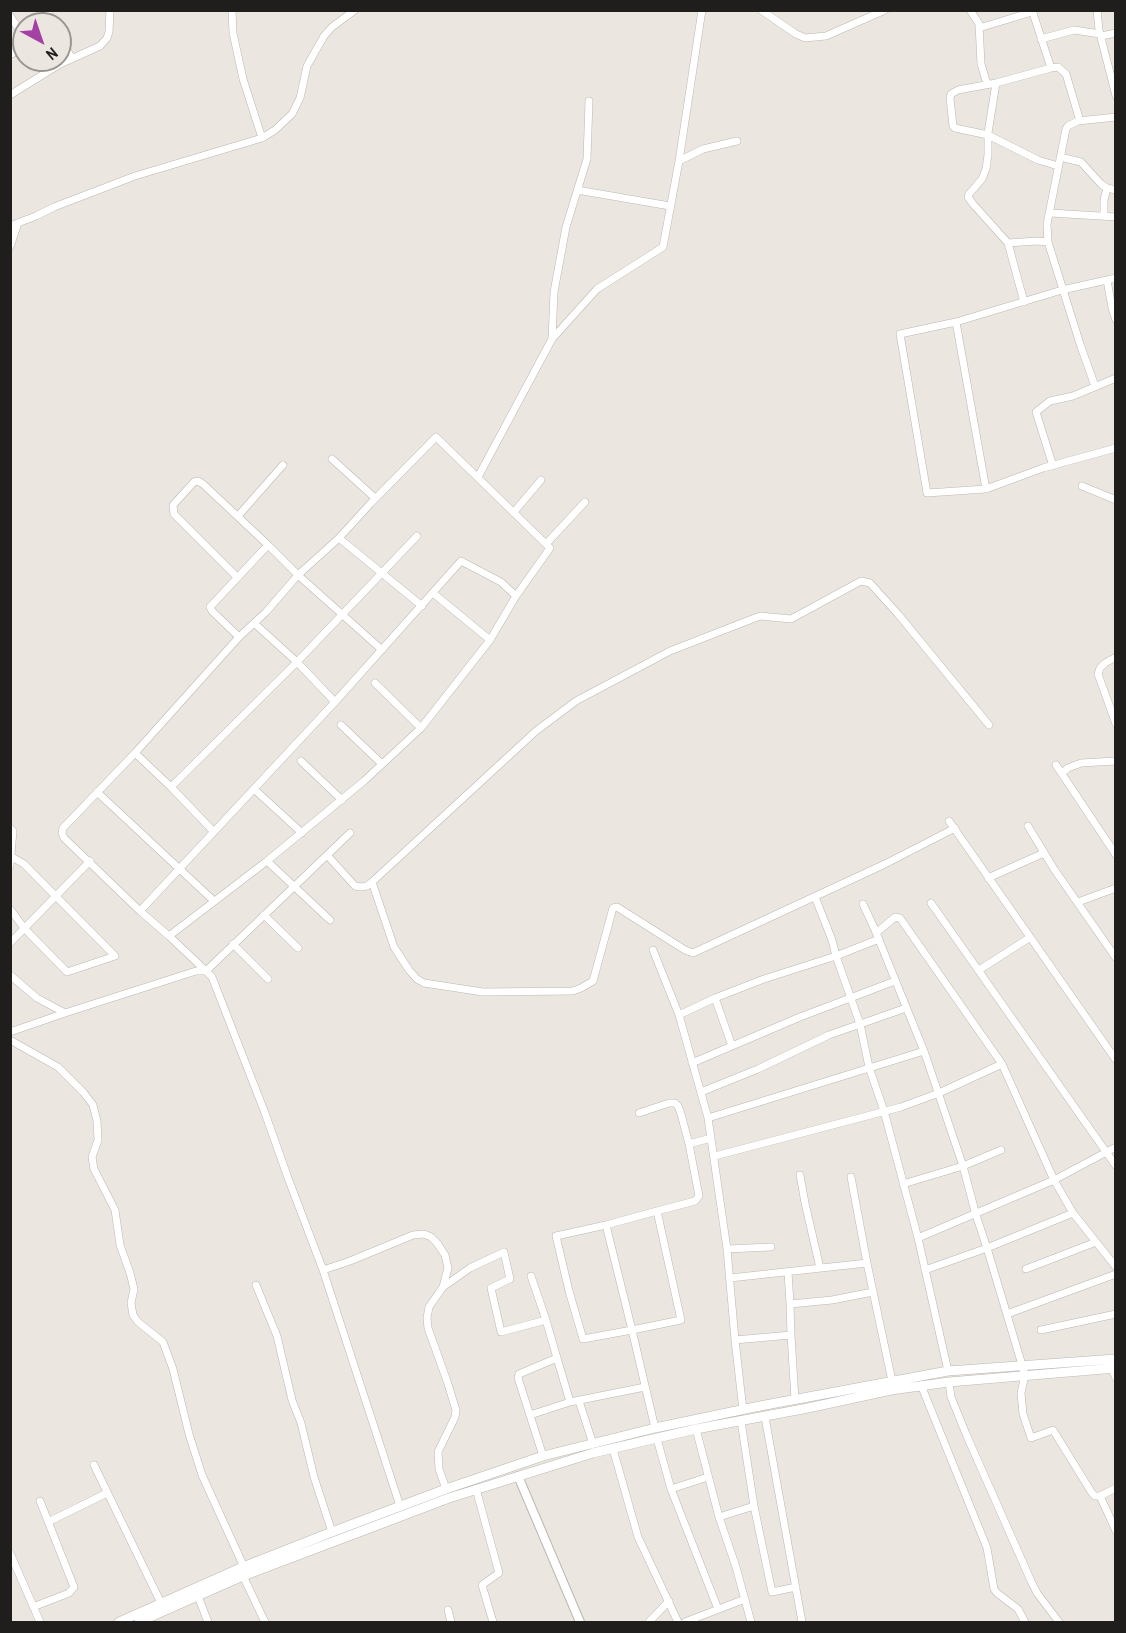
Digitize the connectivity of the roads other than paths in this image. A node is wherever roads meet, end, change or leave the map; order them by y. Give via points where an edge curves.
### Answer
1 (110, 10) edge
2 (232, 10) edge
3 (355, 10) edge
4 (702, 10) edge
5 (761, 10) edge
6 (885, 10) edge
7 (970, 10) edge
8 (1097, 10) edge
9 (1032, 11) edge
10 (979, 28) junction
11 (1116, 33) edge
12 (1101, 35) junction
13 (1041, 39) junction
14 (72, 59) edge
15 (1051, 68) junction
16 (48, 72) edge
17 (996, 83) junction
18 (987, 84) junction
19 (10, 94) edge
20 (1116, 96) edge
21 (589, 101) dead end
22 (1116, 117) edge
23 (1080, 121) junction
24 (988, 135) junction
25 (262, 138) junction
26 (737, 141) dead end
27 (1060, 157) junction
28 (679, 161) junction
29 (1058, 166) junction
30 (1107, 188) junction
31 (578, 190) junction
32 (1116, 190) edge
33 (670, 206) junction
34 (1051, 213) junction
35 (1104, 216) junction
36 (1116, 217) edge
37 (14, 224) edge
38 (1048, 242) junction
39 (1008, 243) junction
40 (10, 247) edge
41 (1116, 278) edge
42 (1107, 280) junction
43 (1062, 290) junction
44 (1024, 302) junction
45 (1114, 307) edge
46 (1116, 320) edge
47 (956, 322) junction
48 (552, 339) junction
49 (1116, 378) edge
50 (1095, 386) junction
51 (1116, 448) edge
52 (332, 459) dead end
53 (283, 465) dead end
54 (1053, 466) junction
55 (478, 477) junction
56 (541, 480) dead end
57 (1082, 486) dead end
58 (986, 489) junction
59 (375, 498) junction
60 (1116, 500) edge
61 (585, 502) dead end
62 (514, 512) junction
63 (238, 516) junction
64 (417, 536) dead end
65 (339, 538) junction
66 (546, 544) junction
67 (268, 545) junction
68 (382, 573) junction
69 (298, 575) junction
70 (237, 577) junction
71 (433, 593) junction
72 (516, 596) junction
73 (422, 606) junction
74 (341, 615) junction
75 (254, 623) junction
76 (239, 637) junction
77 (490, 640) junction
78 (382, 650) junction
79 (1116, 657) edge
80 (297, 662) junction
81 (375, 683) dead end
82 (334, 702) junction
83 (1116, 724) edge
84 (341, 725) dead end
85 (989, 725) dead end
86 (421, 728) junction
87 (135, 753) junction
88 (301, 761) dead end
89 (1116, 761) edge
90 (382, 764) junction
91 (1056, 765) dead end
92 (1062, 773) junction
93 (171, 787) junction
94 (254, 789) junction
95 (97, 792) junction
96 (342, 800) junction
97 (949, 821) dead end
98 (1028, 826) dead end
99 (10, 828) edge
100 (955, 828) junction
101 (214, 832) junction
102 (302, 833) junction
103 (350, 833) dead end
104 (1044, 853) junction
105 (327, 855) junction
106 (1116, 855) edge
107 (12, 857) junction
108 (90, 861) junction
109 (267, 861) junction
110 (10, 866) edge
111 (179, 868) junction
112 (988, 878) junction
113 (372, 882) junction
114 (295, 886) junction
115 (1116, 888) edge
116 (55, 897) junction
117 (815, 897) junction
118 (214, 901) junction
119 (1078, 902) junction
120 (931, 903) dead end
121 (862, 904) dead end
122 (10, 909) edge
123 (140, 911) junction
124 (264, 915) junction
125 (330, 920) dead end
126 (24, 928) junction
127 (169, 936) junction
128 (878, 936) junction
129 (1029, 938) junction
130 (10, 943) edge
131 (233, 944) junction
132 (298, 948) dead end
133 (653, 950) dead end
134 (836, 956) junction
135 (1116, 958) edge
136 (979, 970) junction
137 (206, 971) junction
138 (10, 975) edge
139 (268, 979) dead end
140 (895, 981) junction
141 (715, 998) junction
142 (851, 998) junction
143 (906, 1008) junction
144 (65, 1013) junction
145 (679, 1015) junction
146 (860, 1024) junction
147 (10, 1032) edge
148 (10, 1041) edge
149 (732, 1046) junction
150 (924, 1051) junction
151 (1116, 1060) edge
152 (692, 1063) junction
153 (1002, 1064) junction
154 (869, 1067) junction
155 (701, 1092) junction
156 (939, 1093) junction
157 (884, 1111) junction
158 (639, 1113) dead end
159 (708, 1118) junction
160 (711, 1138) junction
161 (689, 1144) junction
162 (1116, 1147) edge
163 (1001, 1150) dead end
164 (1106, 1152) junction
165 (715, 1156) junction
166 (963, 1166) junction
167 (1116, 1166) edge
168 (800, 1175) dead end
169 (851, 1177) dead end
170 (1054, 1180) junction
171 (903, 1184) junction
172 (657, 1211) junction
173 (1074, 1213) junction
174 (976, 1215) junction
175 (606, 1226) junction
176 (918, 1238) junction
177 (1096, 1242) junction
178 (771, 1247) dead end
179 (987, 1248) junction
180 (727, 1249) junction
181 (867, 1263) junction
182 (1116, 1267) edge
183 (820, 1268) junction
184 (1026, 1269) dead end
185 (323, 1270) junction
186 (925, 1270) junction
187 (788, 1272) junction
188 (1116, 1274) edge
189 (531, 1276) dead end
190 (730, 1278) junction
191 (256, 1285) dead end
192 (442, 1287) junction
193 (873, 1292) junction
194 (790, 1304) junction
195 (1007, 1314) junction
196 (1116, 1314) edge
197 (546, 1320) junction
198 (632, 1330) junction
199 (1041, 1330) dead end
200 (791, 1335) junction
201 (735, 1340) junction
202 (557, 1358) junction
203 (1115, 1369) edge
204 (1023, 1370) junction
205 (948, 1371) junction
206 (892, 1381) junction
207 (949, 1382) junction
208 (921, 1385) junction
209 (645, 1387) junction
210 (795, 1400) junction
211 (579, 1401) junction
212 (570, 1402) junction
213 (743, 1410) junction
214 (530, 1415) junction
215 (765, 1417) junction
216 (741, 1421) junction
217 (655, 1428) junction
218 (696, 1429) junction
219 (657, 1439) junction
220 (593, 1444) junction
221 (613, 1449) junction
222 (543, 1456) junction
223 (94, 1465) dead end
224 (518, 1476) junction
225 (708, 1477) junction
226 (1116, 1488) edge
227 (446, 1489) junction
228 (476, 1489) junction
229 (671, 1489) junction
230 (107, 1493) junction
231 (1100, 1496) junction
232 (40, 1501) dead end
233 (400, 1506) junction
234 (754, 1506) junction
235 (718, 1517) junction
236 (48, 1522) junction
237 (332, 1532) junction
238 (1116, 1532) edge
239 (10, 1553) edge
240 (244, 1572) junction
241 (796, 1587) junction
242 (198, 1596) junction
243 (745, 1599) junction
244 (669, 1601) junction
245 (160, 1604) junction
246 (33, 1607) junction
247 (718, 1609) junction
248 (448, 1610) dead end
249 (40, 1623) edge
250 (119, 1623) edge
251 (139, 1623) edge
252 (208, 1623) edge
253 (265, 1623) edge
254 (451, 1623) edge
255 (493, 1623) edge
256 (580, 1623) edge
257 (649, 1623) edge
258 (678, 1623) edge
259 (685, 1623) edge
260 (752, 1623) edge
261 (802, 1623) edge
262 (1025, 1623) edge
263 (1059, 1623) edge

1 - 14 street via 107,38
2 - 25 street via 243,79
3 - 25 street via 332,27 314,52 292,114 282,126
4 - 28 street
5 - 6 street via 805,38 826,36
7 - 10 street
8 - 12 street
9 - 10 street
9 - 13 street
10 - 18 street via 981,64
11 - 12 street
12 - 13 street via 1074,30
12 - 20 street
13 - 15 street
15 - 17 street
15 - 23 street via 1058,67 1066,74
16 - 19 street
17 - 18 street
17 - 24 street
18 - 24 street via 958,90 950,98 955,128
21 - 31 street via 587,159
22 - 23 street
23 - 27 street via 1066,129
24 - 29 street
24 - 39 street via 986,169 968,198
25 - 37 street via 135,176
26 - 28 street via 703,149
27 - 29 street
27 - 30 street via 1081,162
28 - 33 street
29 - 34 street
30 - 32 street
30 - 35 street
31 - 33 street
31 - 48 street via 566,227 554,292
33 - 48 street via 663,247 597,290
34 - 35 street
34 - 38 street
35 - 36 street
37 - 40 street
38 - 39 street
38 - 43 street
39 - 44 street
41 - 42 street
42 - 43 street
42 - 45 street
43 - 44 street
43 - 50 street
44 - 47 street
45 - 46 street
47 - 58 street
47 - 58 street via 900,334 914,423 927,493
48 - 55 street
49 - 50 street
50 - 54 street via 1050,401 1036,412
51 - 54 street
52 - 59 street
53 - 63 street
54 - 58 street
55 - 59 street via 436,437
55 - 62 street
56 - 62 street
57 - 60 street
59 - 65 street
61 - 66 street
62 - 66 street
63 - 67 street
63 - 70 street via 198,481 173,505 174,514
64 - 68 street
65 - 68 street
65 - 69 street
66 - 72 street via 550,548
67 - 69 street
67 - 70 street
68 - 73 street
68 - 74 street
69 - 74 street
69 - 75 street
70 - 76 street via 210,607
71 - 72 street via 461,561 501,582
71 - 73 street
71 - 77 street
72 - 77 street
73 - 78 street
74 - 78 street
74 - 80 street
75 - 76 street
75 - 80 street
76 - 87 street
77 - 86 street
78 - 82 street
79 - 83 street via 1105,663 1098,674
80 - 82 street
80 - 93 street
81 - 86 street
82 - 94 street
84 - 90 street
85 - 113 street via 880,594 861,581 791,619 760,616 670,651 576,701 536,731
86 - 90 street
87 - 93 street
87 - 95 street
88 - 96 street
89 - 92 street via 1081,763
90 - 96 street
91 - 92 street
92 - 106 street
93 - 101 street
94 - 101 street
94 - 102 street
95 - 108 street via 62,833
95 - 111 street
96 - 102 street
97 - 100 street
98 - 104 street
99 - 107 street
100 - 112 street
100 - 117 street
101 - 111 street
102 - 109 street
103 - 105 street
104 - 112 street
104 - 119 street
105 - 113 street via 355,886
105 - 114 street
107 - 110 street
107 - 116 street via 24,864
108 - 116 street
108 - 123 street
109 - 114 street
109 - 118 street
111 - 118 street
111 - 123 street
112 - 129 street
113 - 117 street via 394,947 417,979 483,992 573,991 588,985 593,981 616,907 693,953
114 - 124 street
114 - 125 street
115 - 119 street
116 - 126 street
116 - 126 street via 115,956 68,972
117 - 134 street
118 - 127 street
119 - 135 street
120 - 136 street
121 - 128 street
122 - 126 street
123 - 127 street
124 - 131 street
124 - 132 street
126 - 130 street
127 - 137 street
128 - 134 street
128 - 140 street
128 - 153 street via 895,917 900,918
129 - 136 street
129 - 151 street
131 - 137 street
131 - 139 street
133 - 145 street
134 - 141 street
134 - 142 street
136 - 164 street
137 - 144 street
137 - 185 street via 212,977 261,1102
138 - 144 street via 37,998
140 - 142 street
140 - 143 street
141 - 145 street
141 - 149 street
142 - 146 street
142 - 149 street
143 - 146 street
143 - 150 street
144 - 147 street
145 - 152 street
146 - 154 street
146 - 155 street
148 - 240 street via 58,1067 93,1105 98,1140 94,1169 115,1210 120,1245 134,1289 133,1315 163,1342 202,1475
149 - 152 street
150 - 154 street
150 - 156 street
152 - 155 street
153 - 156 street
153 - 170 street
154 - 157 street
154 - 159 street
155 - 159 street
156 - 157 street
156 - 166 street
157 - 165 street
157 - 171 street
158 - 161 street via 675,1103
159 - 160 street
160 - 161 street
160 - 165 street
161 - 172 street via 699,1196 695,1201
162 - 164 street
163 - 166 street
164 - 167 street
164 - 170 street
165 - 180 street
166 - 171 street
166 - 174 street
168 - 183 street
169 - 181 street
170 - 173 street
170 - 174 street
171 - 176 street
172 - 175 street
172 - 198 street via 681,1320
173 - 177 street
173 - 179 street
174 - 176 street
174 - 179 street
175 - 198 street
175 - 198 street via 556,1236 569,1290 583,1339
176 - 186 street
177 - 182 street
177 - 184 street
178 - 180 street
179 - 186 street
179 - 195 street
180 - 190 street
181 - 183 street
181 - 193 street
183 - 187 street
185 - 192 street via 424,1234 445,1255 448,1268
185 - 233 street
186 - 205 street
187 - 190 street
187 - 194 street
188 - 195 street
189 - 197 street
190 - 201 street
191 - 237 street via 277,1336
192 - 197 street via 504,1252 510,1279 491,1288 501,1332
192 - 227 street via 427,1318 456,1410 438,1452
193 - 194 street
193 - 206 street
194 - 200 street
195 - 204 street
196 - 199 street
197 - 202 street
198 - 209 street
200 - 201 street
200 - 210 street
201 - 213 street
202 - 212 street
202 - 214 street via 519,1374
203 - 204 main road
204 - 205 main road
204 - 207 main road
204 - 231 street via 1023,1414 1031,1438 1053,1430 1092,1493
205 - 206 main road
206 - 210 main road
207 - 208 main road
207 - 263 street via 954,1406 1022,1562 1037,1593
208 - 215 main road
208 - 262 street via 987,1548 994,1589 1018,1609
209 - 211 street
209 - 217 street
210 - 213 main road
211 - 212 street
211 - 220 street
212 - 214 street
213 - 217 main road
214 - 222 street
215 - 216 main road
215 - 241 street
216 - 218 main road
216 - 234 street
217 - 220 main road
218 - 219 main road
218 - 225 street
219 - 221 main road
219 - 229 street
220 - 222 main road
221 - 224 main road
221 - 244 street via 638,1537
222 - 227 main road
223 - 230 street
224 - 228 main road
224 - 256 street
225 - 229 street
225 - 235 street
226 - 231 street
227 - 233 main road
228 - 240 main road
228 - 255 street via 499,1573 482,1585
229 - 247 street
230 - 236 street
230 - 245 street
231 - 238 street
232 - 236 street
233 - 237 main road
234 - 235 street
234 - 241 street via 772,1592
235 - 243 street
236 - 246 street via 74,1587 69,1593
237 - 240 main road
239 - 246 street
240 - 242 main road
240 - 245 main road
240 - 253 street
241 - 261 street
242 - 251 main road
242 - 252 street
243 - 247 street
243 - 260 street
244 - 257 street
244 - 258 street
245 - 250 main road
246 - 249 street
247 - 259 street
248 - 254 street

